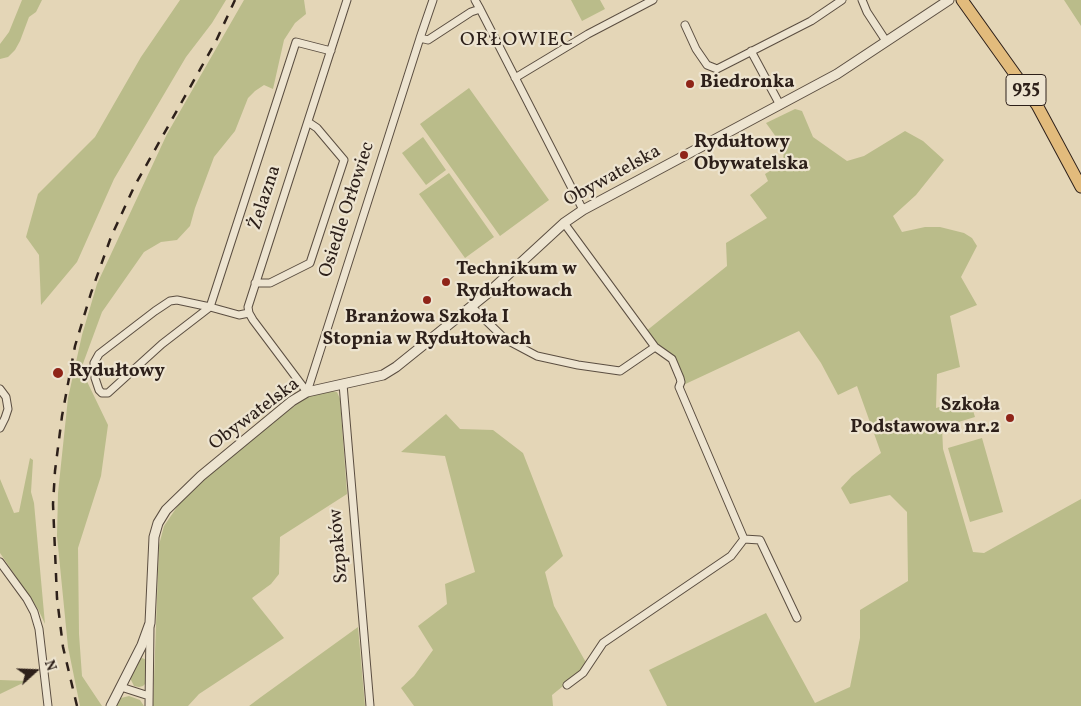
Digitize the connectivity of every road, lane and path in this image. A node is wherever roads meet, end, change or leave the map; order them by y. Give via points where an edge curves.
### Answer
1 (347, 0) edge
2 (432, 0) edge
3 (475, 0) edge
4 (653, 0) edge
5 (842, 0) edge
6 (862, 0) edge
7 (949, 0) edge
8 (962, 0) edge
9 (480, 9) junction
10 (685, 25) dead end
11 (420, 38) junction
12 (886, 41) junction
13 (331, 51) junction
14 (752, 51) junction
15 (515, 78) junction
16 (780, 105) junction
17 (308, 122) junction
18 (1081, 187) edge
19 (583, 210) junction
20 (564, 223) junction
21 (255, 283) junction
22 (210, 306) junction
23 (472, 306) junction
24 (249, 313) junction
25 (655, 347) junction
26 (343, 384) junction
27 (0, 389) edge
28 (307, 392) junction
29 (0, 428) edge
30 (744, 539) junction
31 (0, 562) edge
32 (797, 618) dead end
33 (150, 623) junction
34 (568, 685) dead end
35 (121, 687) junction
36 (149, 696) junction
37 (48, 706) edge
38 (111, 706) edge
39 (149, 706) edge
40 (370, 706) edge

1 - 13 street, Żelazna
2 - 11 street, Osiedle Orłowiec
3 - 9 street
4 - 15 street
5 - 14 street via 811,21
6 - 12 street
7 - 12 street, Obywatelska
8 - 18 main road, 935 via 1037,105
9 - 11 street via 428,40
9 - 15 street
10 - 14 street via 707,65 717,69
11 - 28 street, Osiedle Orłowiec
12 - 16 street, Obywatelska via 837,74
13 - 17 street, Żelazna
13 - 22 street via 296,42
14 - 16 street
15 - 19 street
16 - 19 street, Obywatelska
17 - 21 street, Żelazna
17 - 21 street, Osiedle Orłowiec via 344,160 310,263 270,284
19 - 20 street, Obywatelska
20 - 23 street, Obywatelska
20 - 25 street
21 - 24 street, Żelazna via 248,303
22 - 22 street via 170,301 148,316 99,354 94,362 99,390 108,393
22 - 24 street via 238,315
23 - 25 street via 505,339 537,356 620,371
23 - 26 street, Obywatelska via 387,372
24 - 28 street
25 - 30 street via 672,359 680,378 679,387
26 - 28 street, Obywatelska
26 - 40 street, Szpaków
27 - 29 street via 6,397 8,409
28 - 33 street, Obywatelska via 201,476 166,510 154,536
30 - 32 street via 760,540
30 - 34 street via 731,556 603,643 583,673
31 - 37 street via 34,612
33 - 35 street, Obywatelska
33 - 36 street, Obywatelska
35 - 36 street
35 - 38 street, Obywatelska
36 - 39 street, Obywatelska

